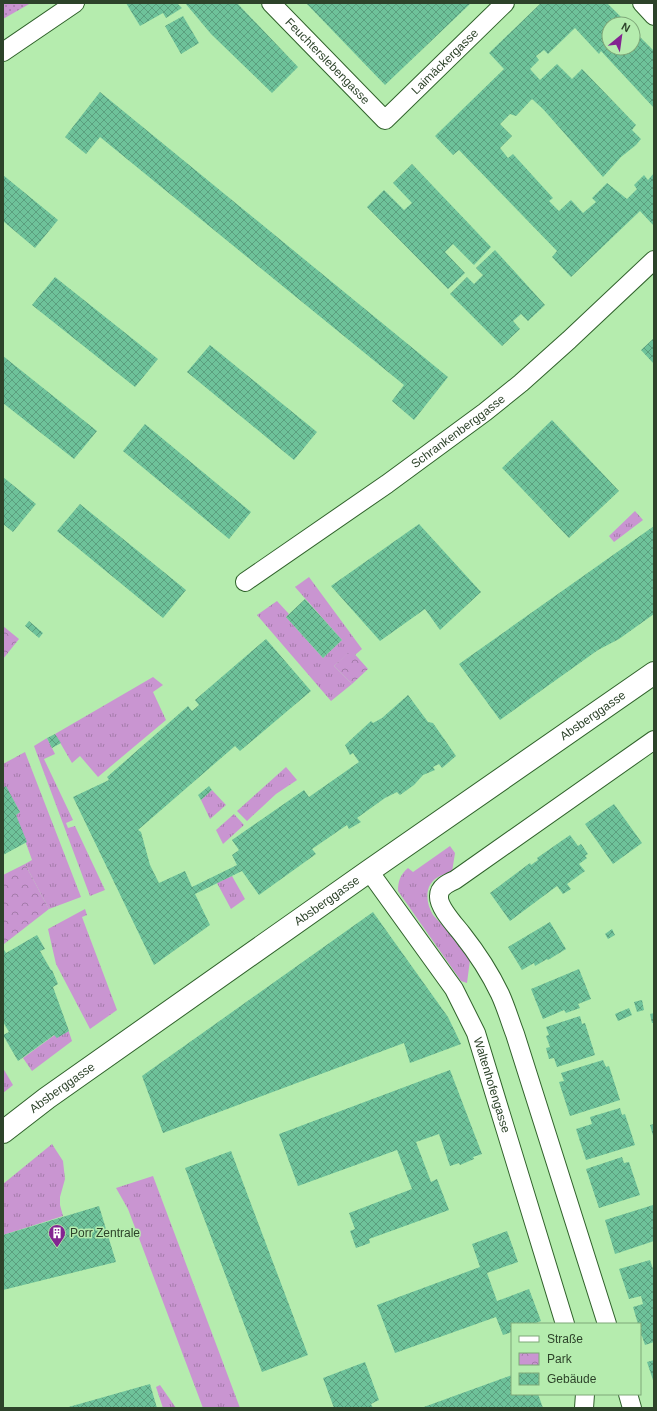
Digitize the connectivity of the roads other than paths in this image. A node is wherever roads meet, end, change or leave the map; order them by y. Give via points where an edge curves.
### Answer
1 (75, 3) edge
2 (271, 3) edge
3 (505, 3) edge
4 (642, 3) edge
5 (654, 16) edge
6 (3, 52) edge
7 (385, 120) joint
8 (654, 260) edge
9 (245, 582) dead end
10 (654, 673) edge
11 (654, 740) edge
12 (368, 871) junction
13 (3, 1132) edge
14 (565, 1323) edge
15 (607, 1323) edge
16 (585, 1395) edge
17 (628, 1395) edge
18 (584, 1408) edge
19 (632, 1408) edge

1 - 6 street
2 - 7 street, Feuchterslebengasse
3 - 7 street, Laimäckergasse
4 - 5 street
8 - 9 street, Schrankenberggasse via 569,340 497,402 387,484
10 - 12 street, Absberggasse
11 - 15 street via 445,885 440,892 439,901 477,953 502,1001 515,1034
12 - 13 street, Absberggasse via 47,1098
12 - 14 street, Waltenhofengasse via 454,989 476,1033
16 - 18 street
17 - 19 street

